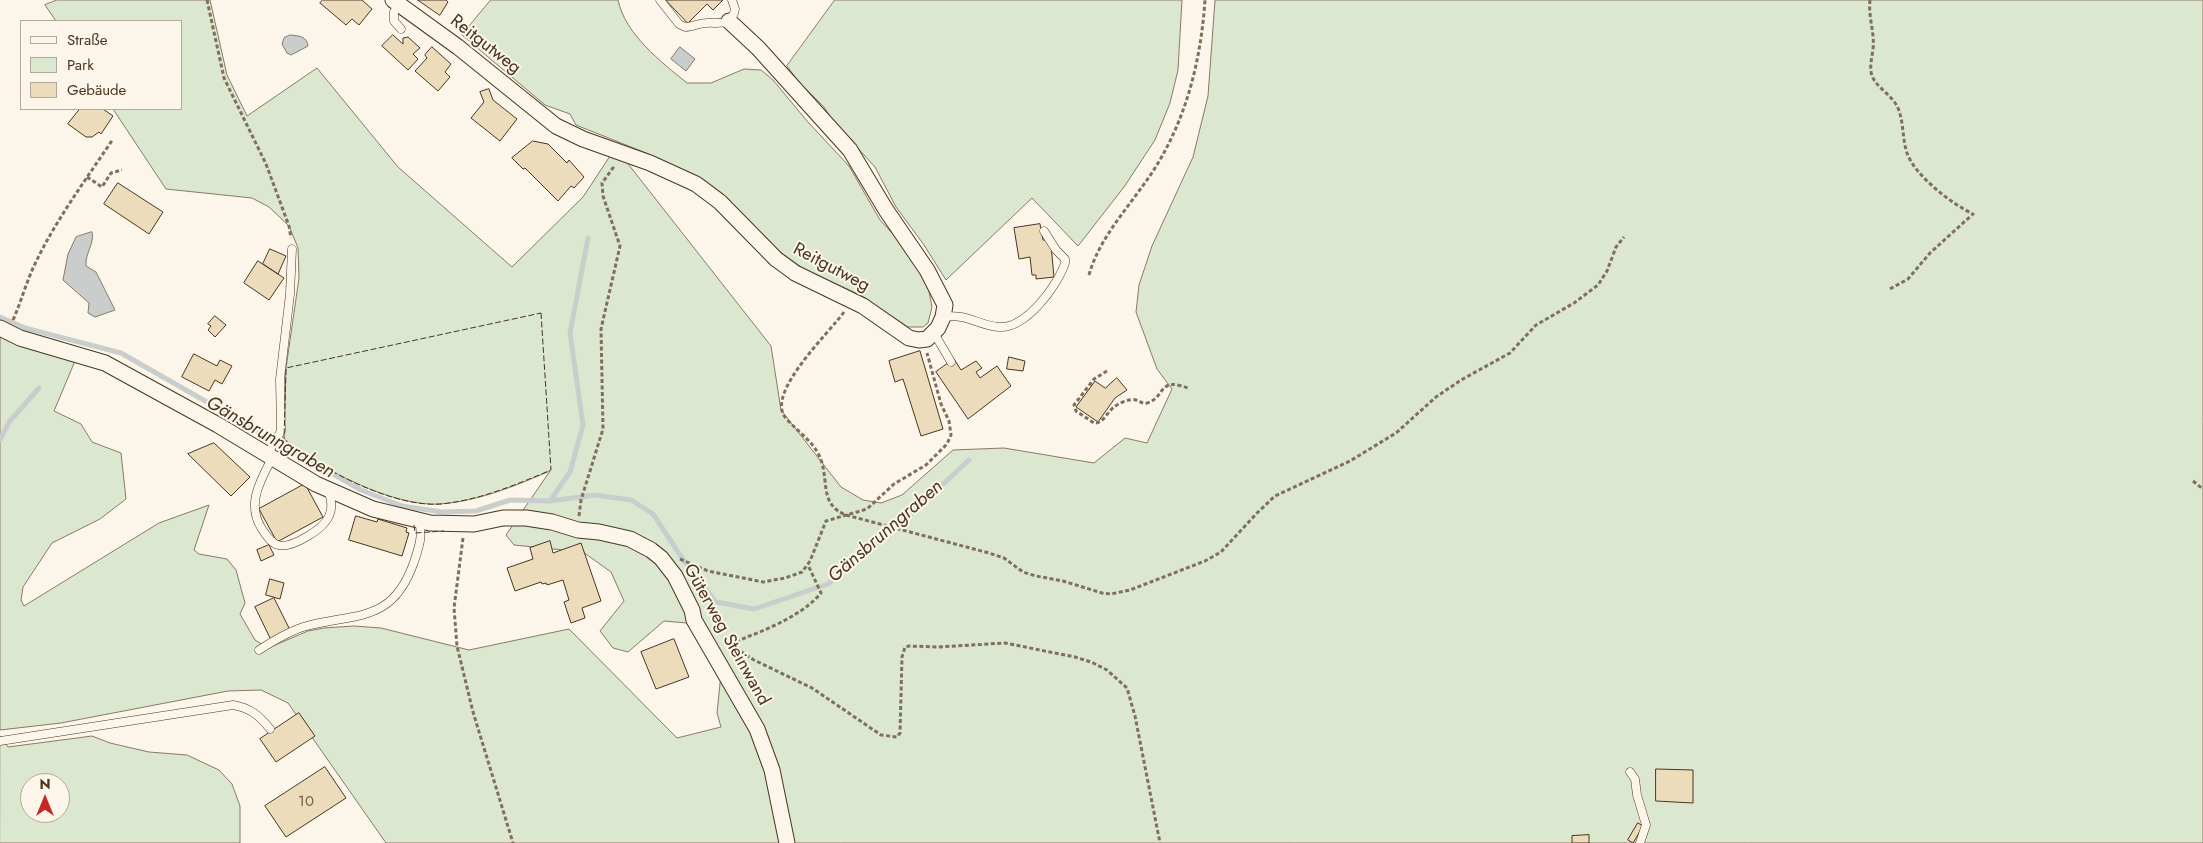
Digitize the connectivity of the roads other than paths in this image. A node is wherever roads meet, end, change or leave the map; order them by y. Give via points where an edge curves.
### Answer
1 (660, 0) edge
2 (732, 0) edge
3 (396, 2) edge
4 (730, 21) junction
5 (402, 30) dead end
6 (1044, 231) dead end
7 (292, 249) road end
8 (943, 317) junction
9 (0, 328) edge
10 (930, 336) junction
11 (950, 362) dead end
12 (271, 452) junction
13 (328, 490) junction
14 (419, 521) junction
15 (259, 650) dead end
16 (270, 729) dead end
17 (0, 741) edge
18 (1630, 772) dead end
19 (787, 843) edge
20 (1640, 843) edge

1 - 4 lane via 679,24 686,27
2 - 4 lane via 735,9
3 - 5 lane via 394,21
3 - 10 street, Reitgutweg via 556,126 583,140 676,174 704,189 789,270 852,300 905,336 914,339
4 - 8 street via 850,150 927,270 944,302
6 - 8 lane via 1065,262 1049,293 1026,316 1002,327 960,316
7 - 12 lane via 280,379 281,431
8 - 10 street
9 - 12 street via 20,338 105,363
10 - 11 lane
12 - 13 street
12 - 13 lane via 258,486 254,509 258,524 275,543 296,542 320,528 330,512
13 - 14 street, Güterweg Steinwand via 373,509
14 - 15 lane via 422,533 413,564 403,585 384,605 360,617 292,631
14 - 19 street, Güterweg Steinwand via 463,524 514,518 552,522 630,539 661,558 675,576 694,620 757,729 772,770
16 - 17 lane via 250,709 233,706
18 - 20 lane via 1636,779 1637,795 1646,821 1646,832

